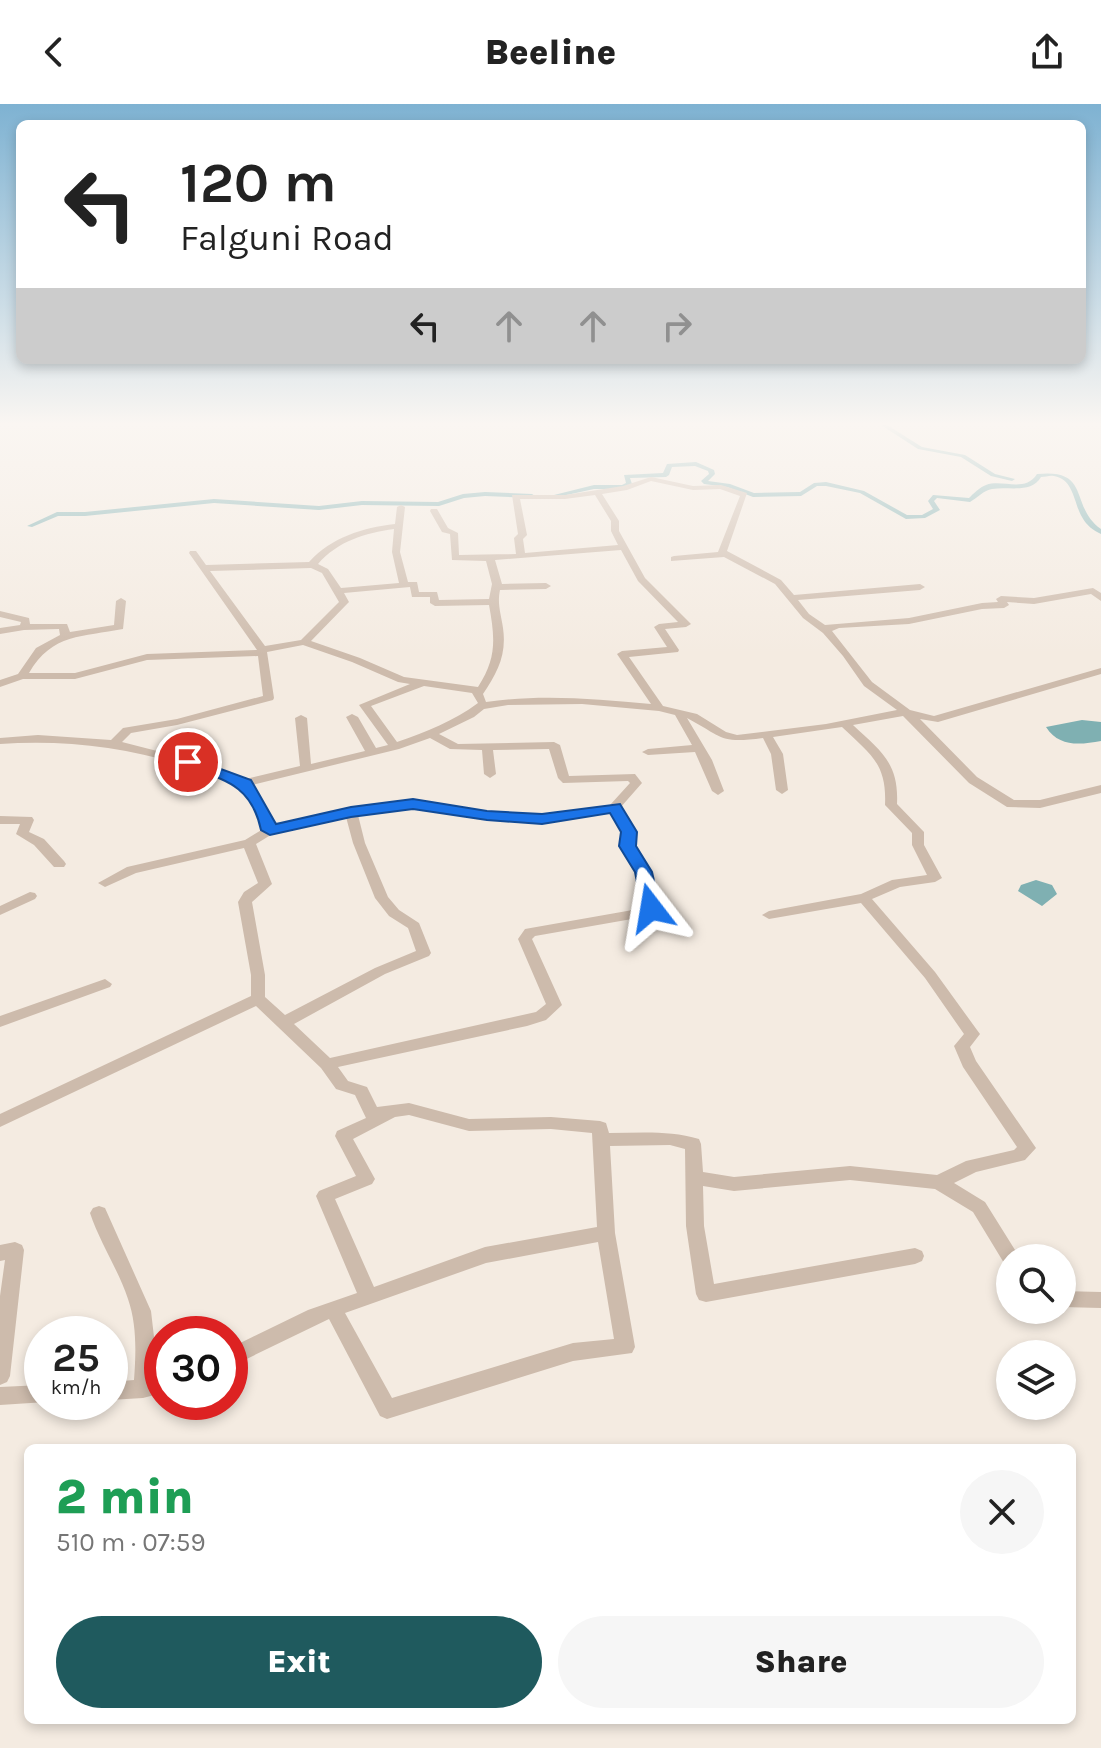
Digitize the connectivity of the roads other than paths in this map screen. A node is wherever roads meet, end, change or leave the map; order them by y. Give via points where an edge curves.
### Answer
1 (516, 502) edge
2 (603, 502) edge
3 (741, 502) edge
4 (401, 507) dead end
5 (434, 511) dead end
6 (397, 526) junction
7 (624, 547) junction
8 (193, 553) dead end
9 (727, 554) junction
10 (521, 556) junction
11 (490, 558) junction
12 (674, 559) dead end
13 (312, 565) junction
14 (206, 568) junction
15 (404, 584) junction
16 (546, 586) dead end
17 (497, 587) junction
18 (920, 587) dead end
19 (338, 591) junction
20 (791, 598) junction
21 (1101, 598) edge
22 (121, 601) dead end
23 (493, 602) junction
24 (0, 614) edge
25 (24, 627) junction
26 (0, 631) edge
27 (827, 631) junction
28 (65, 634) junction
29 (304, 642) junction
30 (262, 651) junction
31 (1101, 671) edge
32 (22, 676) junction
33 (424, 683) junction
34 (0, 684) edge
35 (480, 700) junction
36 (659, 708) junction
37 (906, 712) junction
38 (679, 713) junction
39 (352, 717) dead end
40 (301, 718) dead end
41 (844, 723) junction
42 (431, 734) junction
43 (766, 734) junction
44 (0, 741) edge
45 (114, 744) junction
46 (487, 746) junction
47 (395, 747) junction
48 (700, 748) junction
49 (372, 752) junction
50 (648, 752) dead end
51 (306, 769) junction
52 (490, 774) dead end
53 (245, 783) junction
54 (1101, 789) edge
55 (782, 790) dead end
56 (718, 791) dead end
57 (614, 808) junction
58 (351, 812) junction
59 (0, 820) edge
60 (270, 830) junction
61 (249, 843) junction
62 (59, 864) dead end
63 (105, 883) dead end
64 (30, 896) dead end
65 (864, 898) junction
66 (0, 911) edge
67 (769, 915) dead end
68 (105, 984) dead end
69 (258, 999) junction
70 (0, 1022) edge
71 (283, 1023) junction
72 (327, 1064) junction
73 (395, 1111) junction
74 (0, 1121) edge
75 (601, 1140) junction
76 (694, 1178) junction
77 (939, 1182) junction
78 (99, 1213) dead end
79 (606, 1233) junction
80 (1002, 1244) edge
81 (0, 1253) edge
82 (915, 1256) dead end
83 (368, 1296) junction
84 (1076, 1299) edge
85 (1101, 1300) edge
86 (333, 1309) junction
87 (144, 1331) edge
88 (248, 1349) edge
89 (0, 1376) edge
90 (24, 1395) edge
91 (0, 1396) edge

1 - 10 street
2 - 7 street
3 - 9 street via 722,552
4 - 6 street
5 - 11 street via 445,530 454,533 455,558
6 - 13 street via 345,538
6 - 15 street via 396,552
7 - 10 street
7 - 36 street via 641,579 686,624 659,627 674,650 622,654
8 - 14 street
9 - 12 street
9 - 20 street via 764,572
10 - 11 street
11 - 17 street
13 - 14 street
13 - 19 street via 325,571
14 - 30 street
15 - 19 street
15 - 23 street via 414,584 415,595 434,594 435,603
16 - 17 street
17 - 23 street
18 - 20 street
19 - 29 street via 344,602
20 - 27 street
21 - 27 street via 1093,591 1034,601 1001,599 1004,605
22 - 28 street via 119,627
23 - 35 street via 499,632 495,669
24 - 25 street via 26,620
25 - 26 street
25 - 28 street via 56,624 64,626
27 - 37 street via 868,684
28 - 32 street via 33,655
29 - 30 street
29 - 33 street via 402,680
30 - 32 street via 147,657 75,676
30 - 45 street via 269,698 127,730
31 - 37 street via 934,720
32 - 34 street
33 - 35 street via 470,689
33 - 47 street via 364,705
35 - 36 street
35 - 42 street via 470,715
36 - 38 street
37 - 41 street
37 - 54 street via 973,780 1011,804 1040,804
38 - 43 street via 722,735
38 - 48 street
39 - 49 street
40 - 51 street
41 - 43 street
41 - 65 street via 880,755 894,782 891,805 918,832 918,845 935,878 897,883
42 - 46 street via 450,746
42 - 47 street
43 - 55 street via 777,754
44 - 45 street
45 - 53 street
46 - 52 street
46 - 57 street via 554,745 567,780 631,777 636,783
47 - 49 street
48 - 50 street
48 - 56 street
49 - 51 street
51 - 53 street
53 - 60 street
57 - 58 street via 542,819 413,804
57 - 72 street via 629,832 628,846 643,872 651,908 530,932 525,939 554,1005 527,1021
58 - 60 street
58 - 71 street via 382,898 414,926 424,953
59 - 62 street via 28,820 22,834 39,842
60 - 61 street
61 - 63 street via 132,870
61 - 69 street via 265,884 245,902
64 - 66 street
65 - 67 street
65 - 77 street via 972,1034 962,1046 969,1063 1027,1148
68 - 70 street
69 - 71 street
69 - 74 street
71 - 72 street
72 - 73 street via 342,1085 361,1091 372,1114
73 - 75 street via 409,1109 469,1125 600,1127
73 - 83 street via 343,1136 366,1179 325,1196
75 - 76 street via 693,1144
75 - 79 street
76 - 77 street via 734,1184 850,1173
76 - 82 street via 706,1294
77 - 80 street via 979,1207
78 - 87 street via 134,1288
79 - 83 street via 485,1255
79 - 86 street via 625,1347 573,1352 387,1409
81 - 89 street via 15,1250
83 - 86 street
84 - 85 street
86 - 88 street
90 - 91 street

